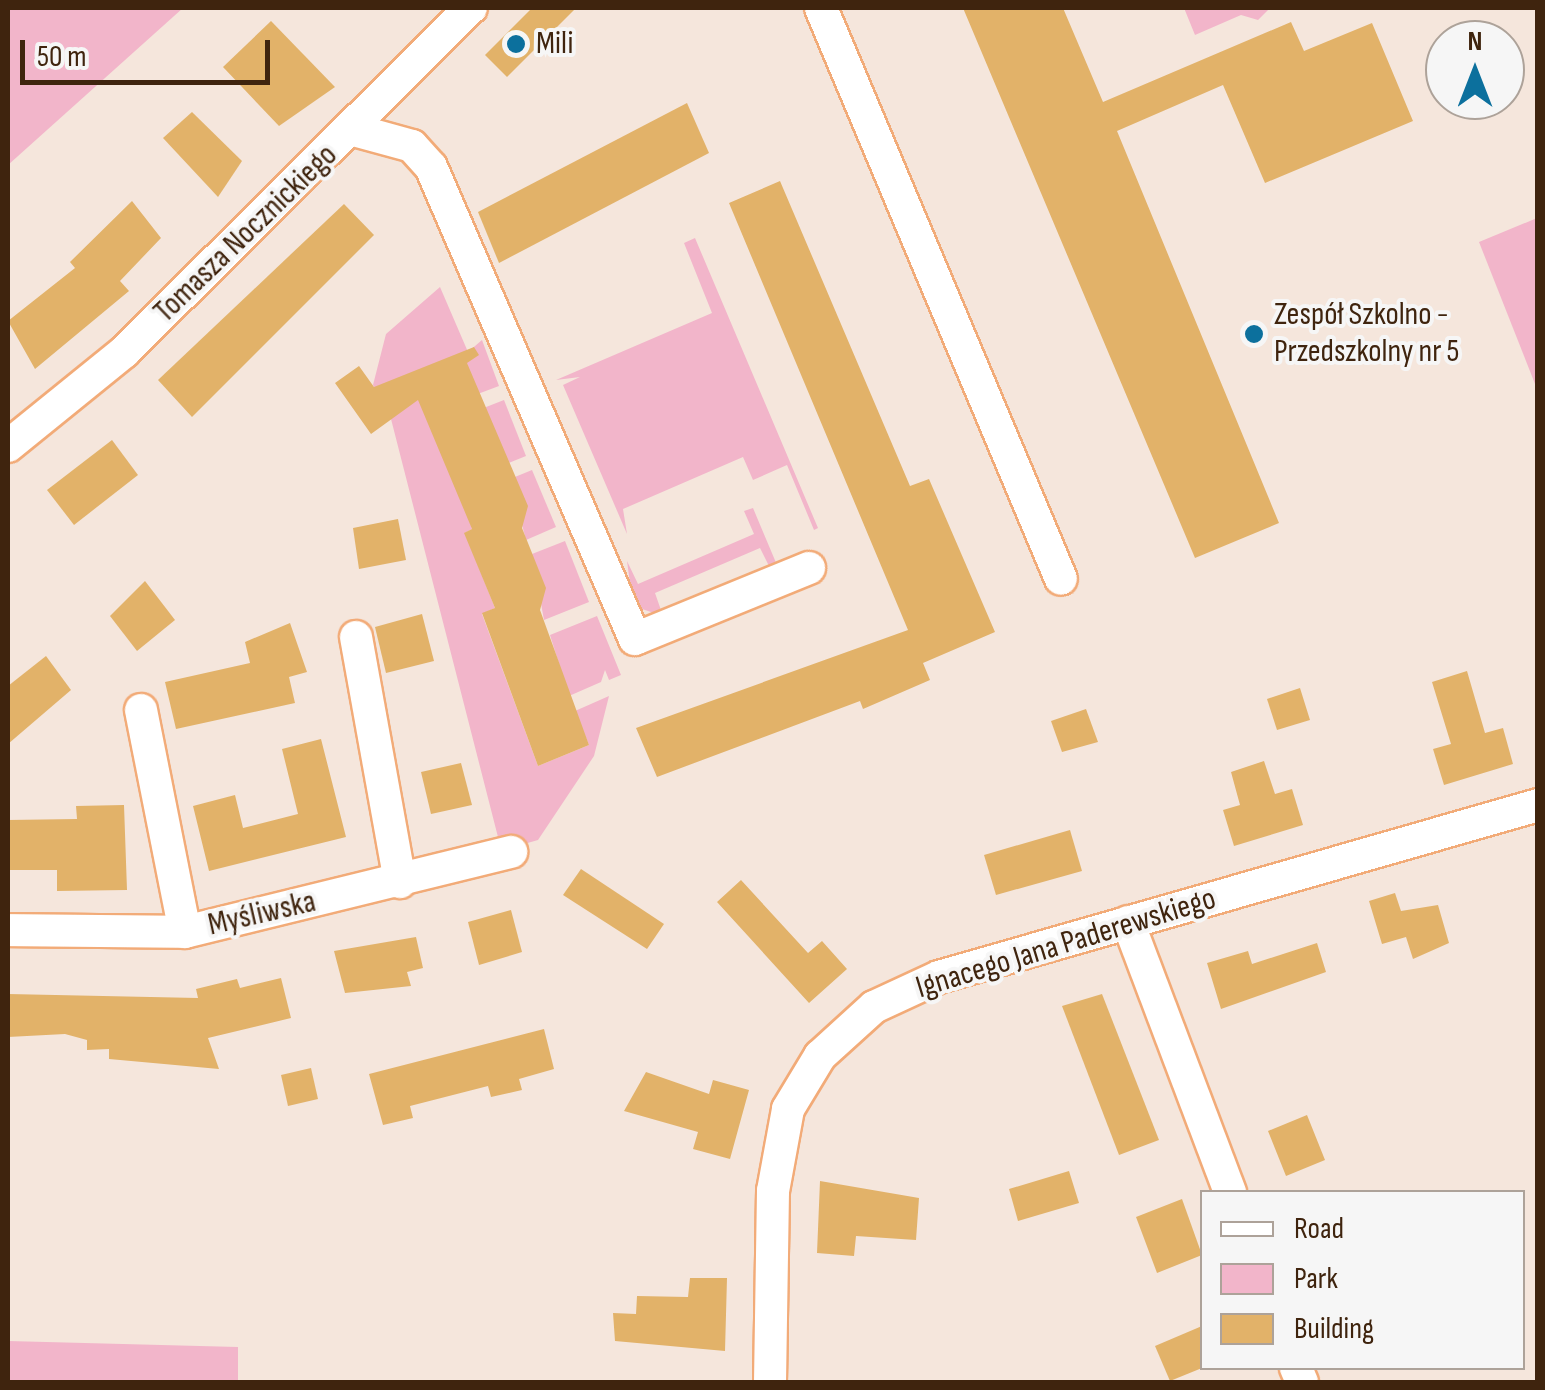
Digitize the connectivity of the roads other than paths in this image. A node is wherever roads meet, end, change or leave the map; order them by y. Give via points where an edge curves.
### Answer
1 (471, 8) edge
2 (820, 8) edge
3 (354, 130) junction
4 (8, 446) edge
5 (809, 568) dead end
6 (1061, 579) dead end
7 (356, 637) dead end
8 (142, 710) dead end
9 (1538, 804) edge
10 (511, 852) dead end
11 (400, 882) junction
12 (1128, 922) junction
13 (8, 930) edge
14 (185, 932) junction
15 (1229, 1190) edge
16 (770, 1382) edge

1 - 3 street, Tomasza Nocznickiego
2 - 6 street
3 - 4 street, Tomasza Nocznickiego via 124,352
3 - 5 street via 412,146 431,167 635,638
7 - 11 street
8 - 14 street
9 - 12 street, Ignacego Jana Paderewskiego
10 - 11 street, Myśliwska
11 - 14 street, Myśliwska
12 - 15 street
12 - 16 street, Ignacego Jana Paderewskiego via 939,977 874,1007 820,1056 788,1109 773,1191
13 - 14 street, Myśliwska

